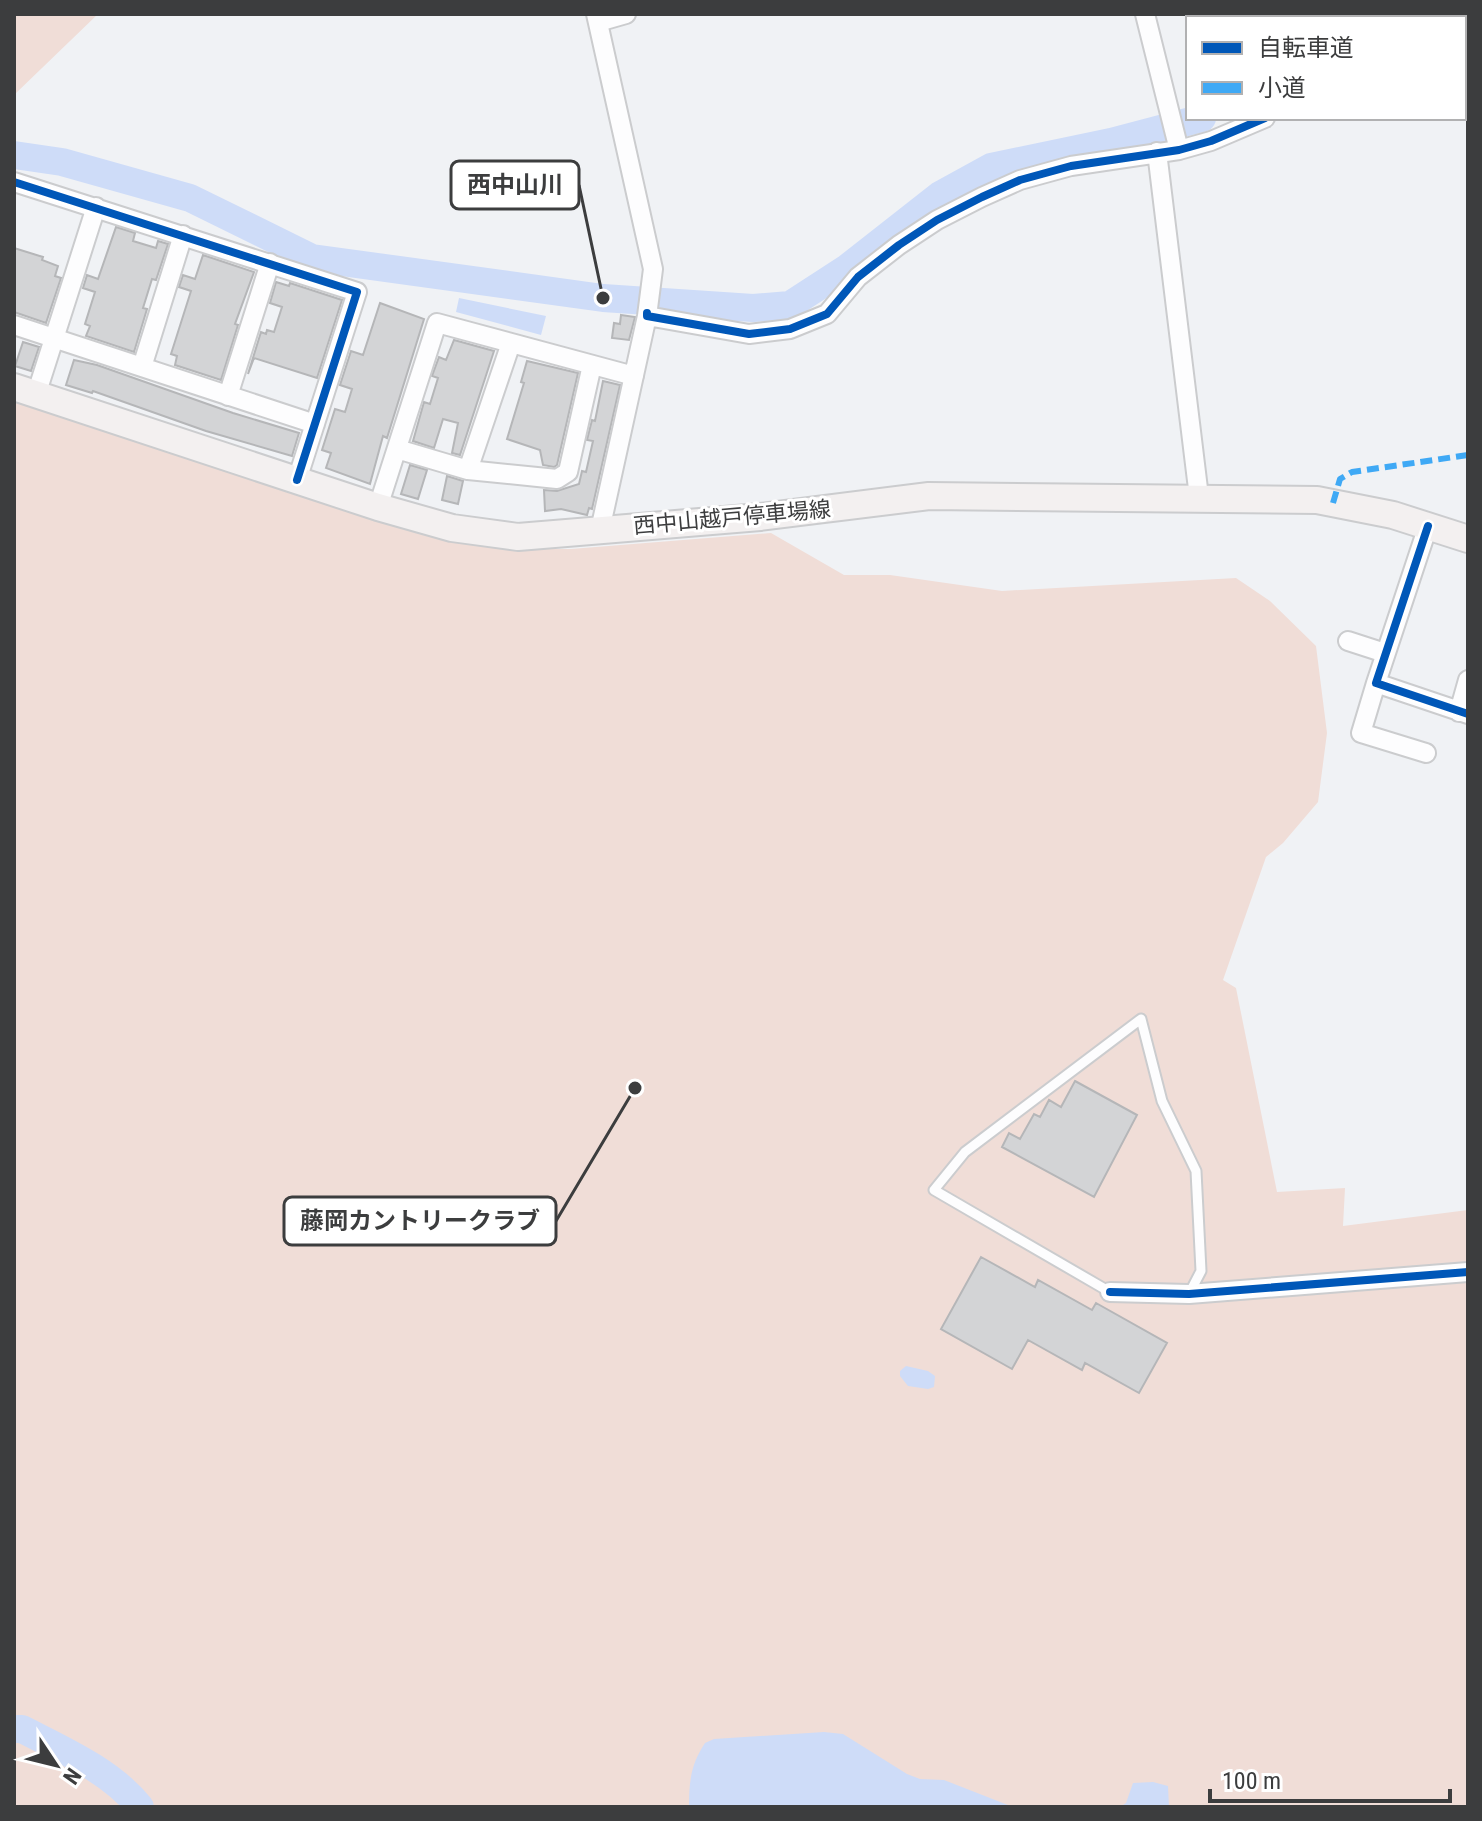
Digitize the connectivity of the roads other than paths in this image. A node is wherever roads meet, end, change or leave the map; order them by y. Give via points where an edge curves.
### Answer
1 (626, 14) edge
2 (1145, 14) edge
3 (597, 18) edge
4 (1260, 120) edge
5 (1179, 148) junction
6 (1157, 152) junction
7 (14, 182) edge
8 (96, 207) junction
9 (183, 235) junction
10 (270, 263) junction
11 (647, 314) junction
12 (14, 325) edge
13 (55, 339) junction
14 (511, 343) junction
15 (592, 365) junction
16 (142, 367) junction
17 (634, 376) junction
18 (25, 391) edge
19 (228, 396) junction
20 (315, 424) junction
21 (397, 449) junction
22 (468, 470) junction
23 (297, 480) junction
24 (1199, 497) junction
25 (378, 507) junction
26 (1428, 526) junction
27 (600, 530) junction
28 (1468, 539) edge
29 (1348, 641) dead end
30 (1385, 653) junction
31 (1468, 680) edge
32 (1376, 683) junction
33 (1463, 713) edge
34 (1426, 753) dead end
35 (1468, 1272) edge
36 (1110, 1292) joint
37 (1189, 1294) junction

1 - 3 street
2 - 5 street
3 - 11 street via 653,269
4 - 5 street
5 - 6 street
6 - 11 street via 1071,166 982,197 899,245 858,277 827,314 790,329 749,334
6 - 24 street
7 - 8 street
8 - 9 street
8 - 13 street
9 - 10 street
9 - 16 street
10 - 19 street
10 - 20 street via 357,292
11 - 17 street
12 - 13 street
13 - 16 street
13 - 18 street
14 - 15 street
14 - 21 street via 437,323
14 - 22 street
15 - 17 street
15 - 22 street via 568,472 557,479
16 - 19 street
17 - 27 street
18 - 23 main road, 西中山越戸停車場線
19 - 20 street
20 - 23 street
21 - 22 street
21 - 25 street
23 - 25 main road, 西中山越戸停車場線
24 - 26 main road, 西中山越戸停車場線 via 1317,500
24 - 27 main road, 西中山越戸停車場線 via 929,496
25 - 27 main road, 西中山越戸停車場線 via 452,528 518,537
26 - 28 main road, 西中山越戸停車場線
26 - 30 street
29 - 30 street
30 - 32 street
31 - 33 street
32 - 33 street
32 - 34 street via 1361,733
35 - 37 street
36 - 37 street
36 - 37 lane via 934,1190 965,1152 1141,1019 1162,1101 1196,1171 1201,1271

